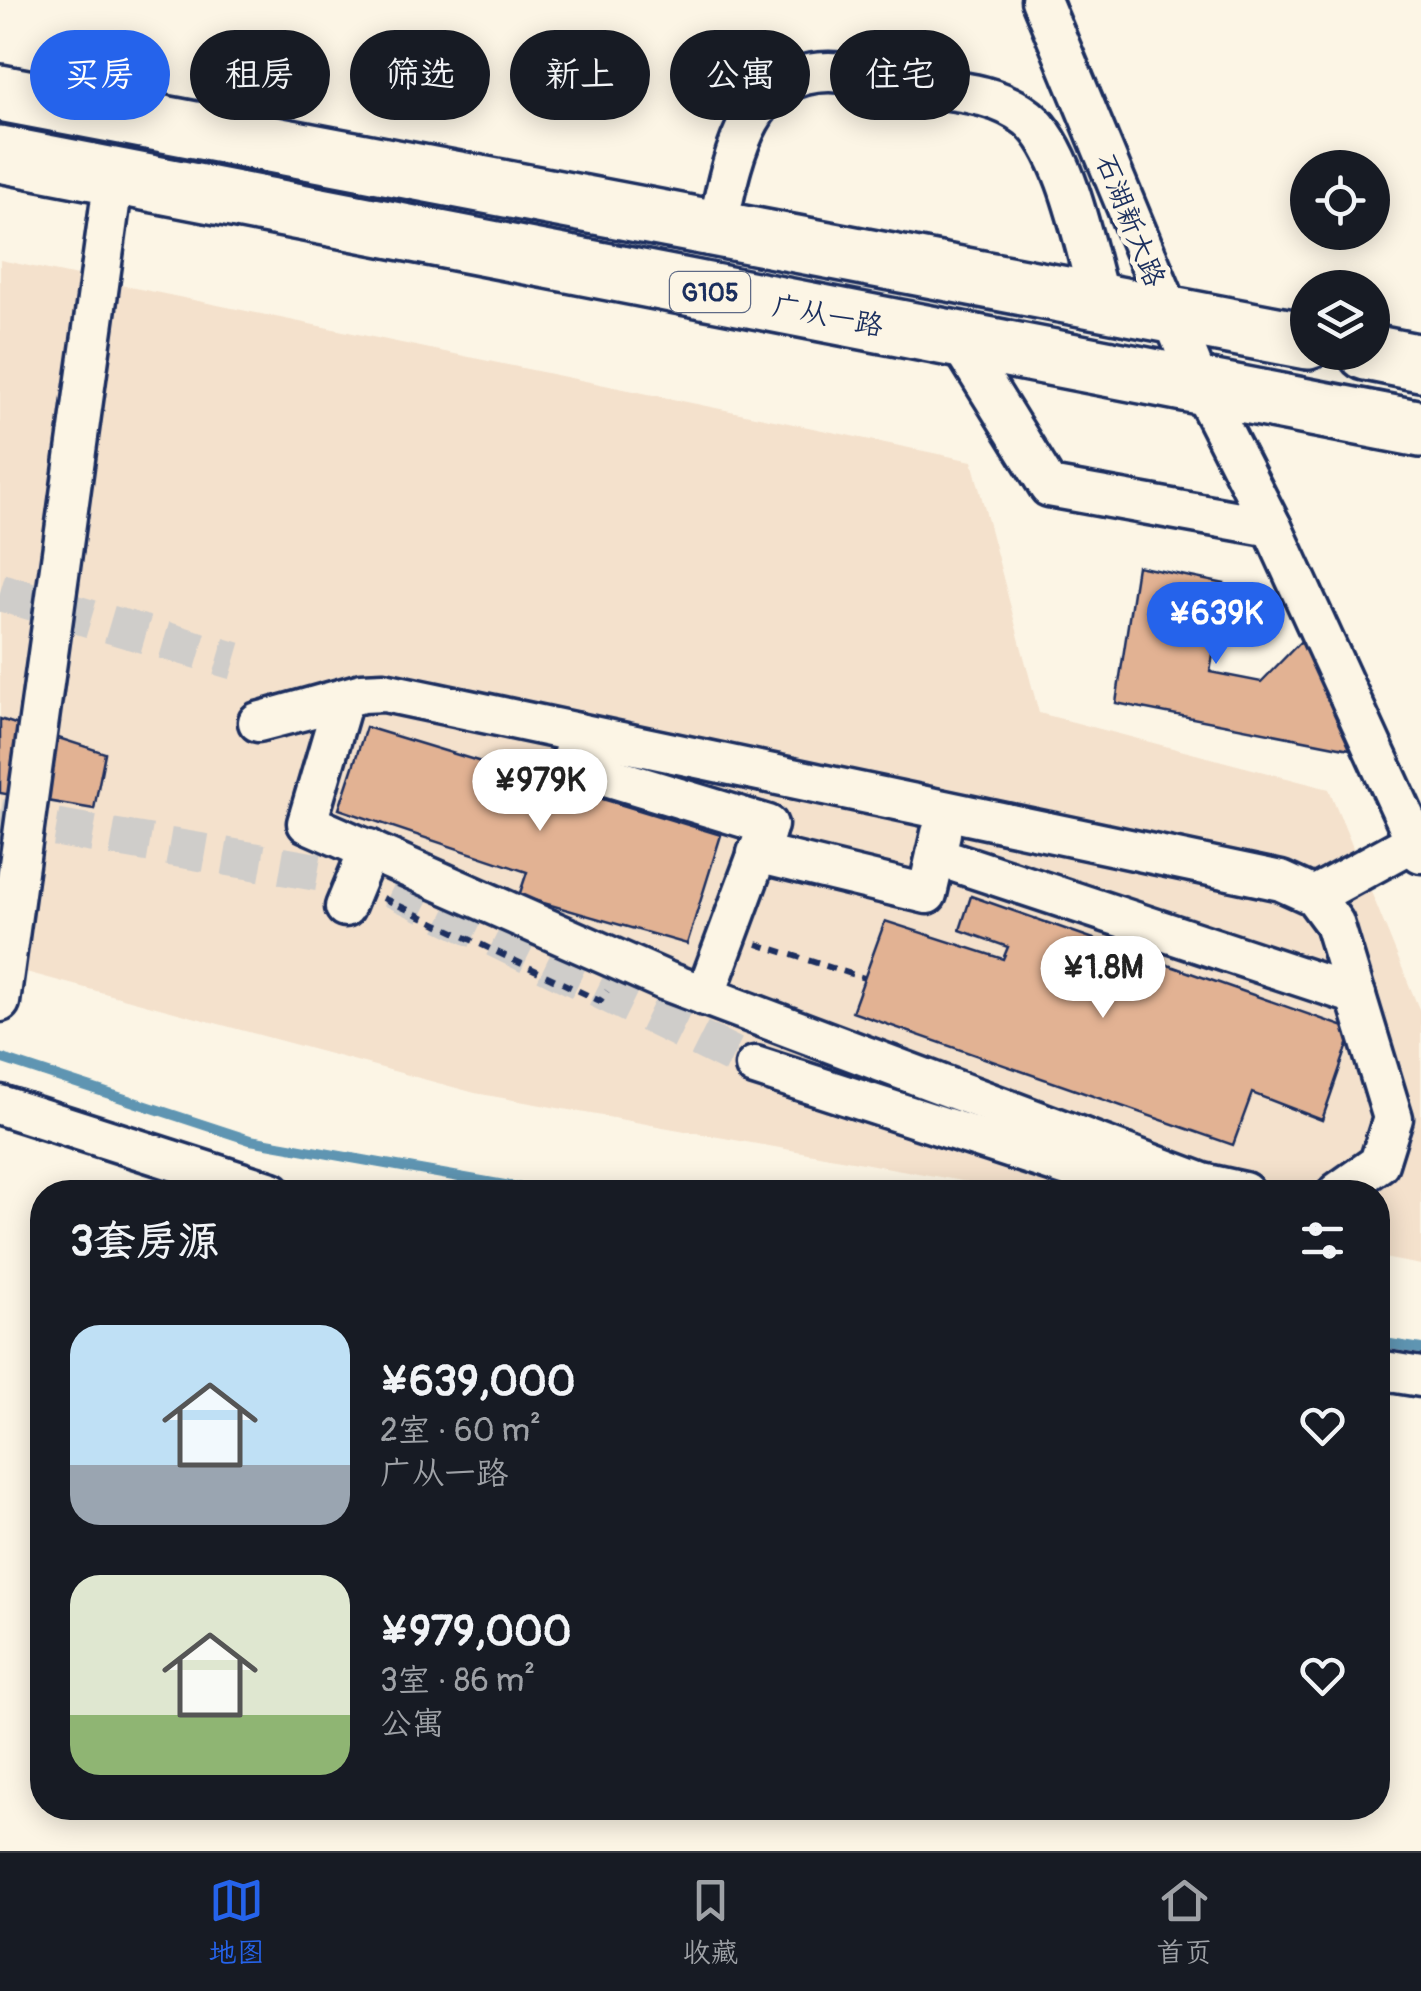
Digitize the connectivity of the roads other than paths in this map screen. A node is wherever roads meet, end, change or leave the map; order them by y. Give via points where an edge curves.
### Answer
1 (1041, 0) edge
2 (0, 93) edge
3 (0, 154) edge
4 (114, 176) junction
5 (717, 230) junction
6 (1100, 301) junction
7 (1170, 315) junction
8 (1290, 338) edge
9 (958, 340) junction
10 (1390, 357) edge
11 (1421, 363) edge
12 (1200, 385) junction
13 (1421, 429) edge
14 (1272, 527) junction
15 (578, 733) junction
16 (785, 777) junction
17 (946, 810) junction
18 (762, 839) junction
19 (1418, 847) edge
20 (369, 849) junction
21 (936, 856) junction
22 (1314, 896) junction
23 (344, 907) dead end
24 (1356, 994) junction
25 (705, 996) junction
26 (0, 1002) edge
27 (755, 1066) tunnel mouth
28 (0, 1104) edge
29 (1407, 1122) edge
30 (235, 1180) edge
31 (1105, 1180) edge
32 (1176, 1180) edge
33 (1355, 1180) edge
34 (1390, 1372) edge
35 (1421, 1378) edge

1 - 7 street, 石湖新大路
2 - 5 highway, G105
3 - 4 highway, 广从一路 / G105
4 - 9 highway, 广从一路 / G105
4 - 26 street
5 - 6 highway, G105
5 - 6 street via 735,149 751,114 790,79 828,72 993,98 1029,119 1053,149
6 - 7 highway, G105
7 - 8 highway, G105
7 - 12 street, 石湖新大路
9 - 12 highway, 广从一路 / G105
9 - 14 street via 1049,488
10 - 11 highway
12 - 13 highway, 广从一路 / G105
12 - 14 street, 石湖新大路
14 - 19 street, 石湖新大路
15 - 16 street
15 - 18 street via 570,765
15 - 20 street via 384,692 362,693 258,722 343,700 307,823
16 - 17 street
16 - 18 street
17 - 21 street
17 - 22 street via 1281,881
18 - 21 street via 927,894
18 - 25 street
19 - 22 street
20 - 23 street
20 - 25 street
21 - 24 street
22 - 24 street via 1334,923
24 - 29 street
25 - 32 street
27 - 31 street
28 - 30 street
29 - 33 street via 1379,1163
34 - 35 street

